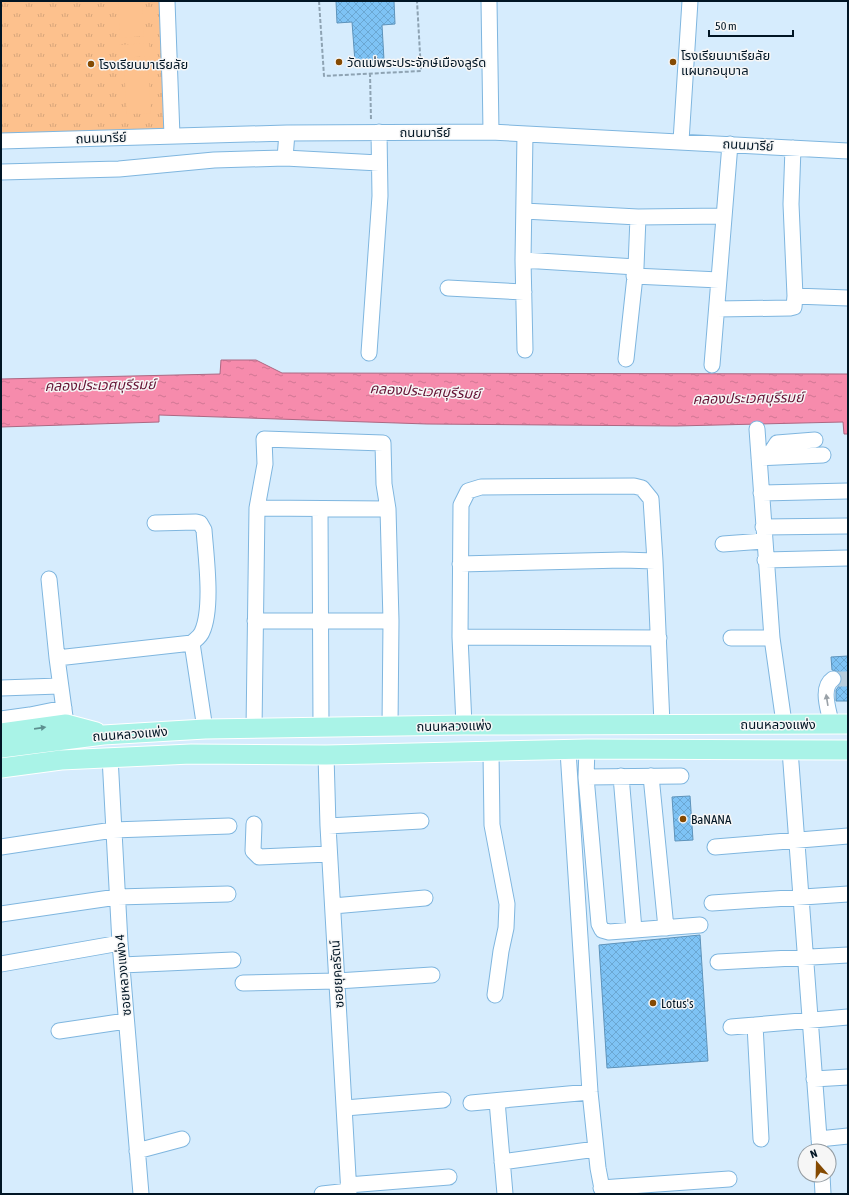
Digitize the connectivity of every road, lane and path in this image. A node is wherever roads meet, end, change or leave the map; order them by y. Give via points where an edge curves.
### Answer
1 (167, 1) edge
2 (319, 1) edge
3 (417, 1) edge
4 (489, 1) edge
5 (690, 1) edge
6 (370, 73) junction
7 (375, 132) junction
8 (490, 132) junction
9 (286, 133) junction
10 (525, 134) junction
11 (172, 136) junction
12 (681, 141) junction
13 (1, 142) edge
14 (730, 144) junction
15 (793, 148) junction
16 (848, 151) edge
17 (285, 158) junction
18 (379, 162) junction
19 (1, 172) edge
20 (524, 211) junction
21 (724, 216) junction
22 (638, 217) junction
23 (523, 260) junction
24 (635, 271) junction
25 (719, 280) junction
26 (448, 288) dead end
27 (524, 292) junction
28 (795, 296) junction
29 (848, 298) edge
30 (717, 309) junction
31 (525, 350) dead end
32 (369, 353) dead end
33 (626, 359) dead end
34 (712, 365) dead end
35 (757, 429) dead end
36 (815, 440) dead end
37 (823, 456) dead end
38 (763, 457) junction
39 (848, 491) edge
40 (761, 493) junction
41 (257, 508) junction
42 (320, 509) junction
43 (388, 509) junction
44 (155, 523) dead end
45 (848, 526) edge
46 (763, 534) junction
47 (723, 544) dead end
48 (848, 558) edge
49 (765, 560) junction
50 (656, 561) junction
51 (460, 564) junction
52 (49, 579) dead end
53 (255, 621) junction
54 (322, 621) junction
55 (390, 621) junction
56 (460, 637) junction
57 (659, 638) junction
58 (731, 638) dead end
59 (772, 638) junction
60 (192, 643) junction
61 (57, 658) junction
62 (833, 679) dead end
63 (60, 686) junction
64 (1, 688) edge
65 (1, 719) edge
66 (784, 723) junction
67 (63, 724) junction
68 (662, 724) junction
69 (839, 724) edge
70 (464, 725) junction
71 (390, 726) junction
72 (254, 728) junction
73 (321, 728) junction
74 (205, 729) junction
75 (1, 733) edge
76 (848, 734) edge
77 (848, 740) edge
78 (1, 748) edge
79 (577, 750) junction
80 (790, 750) junction
81 (848, 750) edge
82 (491, 753) junction
83 (1, 755) edge
84 (326, 755) junction
85 (109, 757) junction
86 (1, 760) edge
87 (1, 768) edge
88 (621, 776) junction
89 (652, 776) junction
90 (681, 776) dead end
91 (1, 777) edge
92 (586, 777) junction
93 (421, 821) dead end
94 (254, 824) dead end
95 (229, 826) dead end
96 (328, 826) junction
97 (112, 830) junction
98 (848, 836) edge
99 (796, 840) junction
100 (1, 847) edge
101 (715, 847) dead end
102 (329, 854) junction
103 (228, 894) dead end
104 (848, 894) edge
105 (800, 897) junction
106 (117, 898) junction
107 (425, 898) dead end
108 (712, 903) dead end
109 (333, 906) junction
110 (1, 914) edge
111 (700, 925) dead end
112 (666, 928) junction
113 (634, 930) junction
114 (120, 943) junction
115 (848, 955) edge
116 (805, 957) junction
117 (233, 960) dead end
118 (718, 962) dead end
119 (1, 964) edge
120 (122, 965) junction
121 (432, 975) dead end
122 (337, 981) junction
123 (243, 983) dead end
124 (495, 996) dead end
125 (848, 1016) edge
126 (810, 1020) junction
127 (126, 1021) junction
128 (755, 1025) junction
129 (731, 1027) dead end
130 (60, 1031) dead end
131 (848, 1077) edge
132 (814, 1079) junction
133 (590, 1092) junction
134 (443, 1100) dead end
135 (497, 1101) junction
136 (471, 1103) dead end
137 (345, 1108) junction
138 (848, 1136) edge
139 (182, 1139) dead end
140 (761, 1139) dead end
141 (819, 1143) edge
142 (825, 1143) edge
143 (596, 1148) junction
144 (137, 1151) junction
145 (502, 1162) junction
146 (449, 1177) dead end
147 (729, 1179) dead end
148 (822, 1183) edge
149 (349, 1190) edge
150 (602, 1191) edge
151 (141, 1194) edge
152 (322, 1194) edge
153 (505, 1194) edge
154 (823, 1194) edge

1 - 11 street
2 - 6 path via 324,76
3 - 6 path via 421,71
4 - 8 street
5 - 12 street
6 - 7 path
7 - 8 street, ถนนมารีย์
7 - 9 street, ถนนมารีย์
7 - 18 street
8 - 10 street, ถนนมารีย์
9 - 11 street, ถนนมารีย์
9 - 17 street
10 - 12 street, ถนนมารีย์
10 - 20 street
11 - 13 street, ถนนมารีย์
12 - 14 street, ถนนมารีย์
14 - 15 street, ถนนมารีย์
14 - 21 street
15 - 16 street, ถนนมารีย์
15 - 28 street via 791,204
17 - 18 street
17 - 19 street via 214,160 118,169
18 - 32 street via 380,196
20 - 22 street
20 - 23 street
21 - 22 street
21 - 25 street
22 - 24 street
23 - 24 street
23 - 27 street
24 - 25 street
24 - 33 street
25 - 30 street
26 - 27 street
27 - 31 street
28 - 29 street
28 - 30 street via 794,307 790,308
30 - 34 street
35 - 38 street
36 - 38 street via 777,443
37 - 38 street
38 - 40 street
39 - 40 street
40 - 46 street
41 - 42 street
41 - 43 street via 265,464 264,439 383,443 384,484
41 - 53 street
42 - 43 street
42 - 54 street
43 - 55 street
44 - 60 street via 196,522 200,523 204,530 208,609 203,630
45 - 46 street
46 - 47 street
46 - 49 street
48 - 49 street
49 - 59 street
50 - 51 street
50 - 51 street via 651,499 642,488 481,487 468,491 461,505
50 - 57 street
51 - 56 street
52 - 61 street
53 - 54 street
53 - 72 street
54 - 55 street
54 - 73 street
55 - 71 street
56 - 57 street
56 - 70 street
57 - 68 street
58 - 59 street
59 - 66 street
60 - 61 street
60 - 74 street
61 - 63 street
69 -> 62 street via 825,689 828,682
63 - 64 street
63 - 67 street
65 - 67 street via 30,715
66 - 68 main road, ถนนหลวงแพ่ง
66 - 69 main road, ถนนหลวงแพ่ง
67 - 74 main road, ถนนหลวงแพ่ง via 103,735
75 -> 67 main road
67 - 78 main road
68 - 70 main road, ถนนหลวงแพ่ง
70 - 71 main road, ถนนหลวงแพ่ง
71 - 73 main road, ถนนหลวงแพ่ง
72 - 73 main road, ถนนหลวงแพ่ง
72 - 74 main road, ถนนหลวงแพ่ง
76 - 83 main road via 254,734 61,747
77 - 86 main road via 454,747 141,748 55,753
79 - 80 main road, ถนนหลวงแพ่ง
79 - 82 main road, ถนนหลวงแพ่ง
79 - 92 street
79 - 133 street
80 - 81 main road, ถนนหลวงแพ่ง
80 - 99 street
82 - 84 main road, ถนนหลวงแพ่ง
82 - 124 street via 492,825 507,904 506,928
84 - 85 main road, ถนนหลวงแพ่ง via 191,754
84 - 96 street, ซอยยุคลรัตน์
85 - 87 main road, ถนนหลวงแพ่ง
85 - 91 main road via 80,766
85 - 97 street, ซอยหลวงแพ่ง 4
88 - 89 street
88 - 92 street
88 - 113 street
89 - 90 street
89 - 112 street
92 - 113 street via 599,924 602,930 609,932
93 - 96 street
94 - 102 street via 253,851 259,857
95 - 97 street
96 - 102 street, ซอยยุคลรัตน์
97 - 100 street
97 - 106 street, ซอยหลวงแพ่ง 4
98 - 99 street
99 - 101 street
99 - 105 street
102 - 109 street, ซอยยุคลรัตน์
103 - 106 street
104 - 105 street
105 - 108 street
105 - 116 street
106 - 110 street
106 - 114 street, ซอยหลวงแพ่ง 4
107 - 109 street
109 - 122 street, ซอยยุคลรัตน์
111 - 112 street
112 - 113 street
114 - 119 street
114 - 120 street, ซอยหลวงแพ่ง 4
115 - 116 street
116 - 118 street
116 - 126 street
117 - 120 street
120 - 127 street, ซอยหลวงแพ่ง 4
121 - 122 street
122 - 123 street
122 - 137 street, ซอยยุคลรัตน์
125 - 126 street
126 - 128 street
126 - 132 street
127 - 130 street
127 - 144 street, ซอยหลวงแพ่ง 4
128 - 129 street
128 - 140 street
131 - 132 street
132 - 141 street
133 - 135 street
133 - 143 street
134 - 137 street
135 - 136 street
135 - 145 street
137 - 149 street, ซอยยุคลรัตน์
138 - 142 street
139 - 144 street
143 - 145 street
143 - 150 street
144 - 151 street, ซอยหลวงแพ่ง 4
145 - 153 street
146 - 149 street
147 - 150 street
148 - 154 street
149 - 152 street

